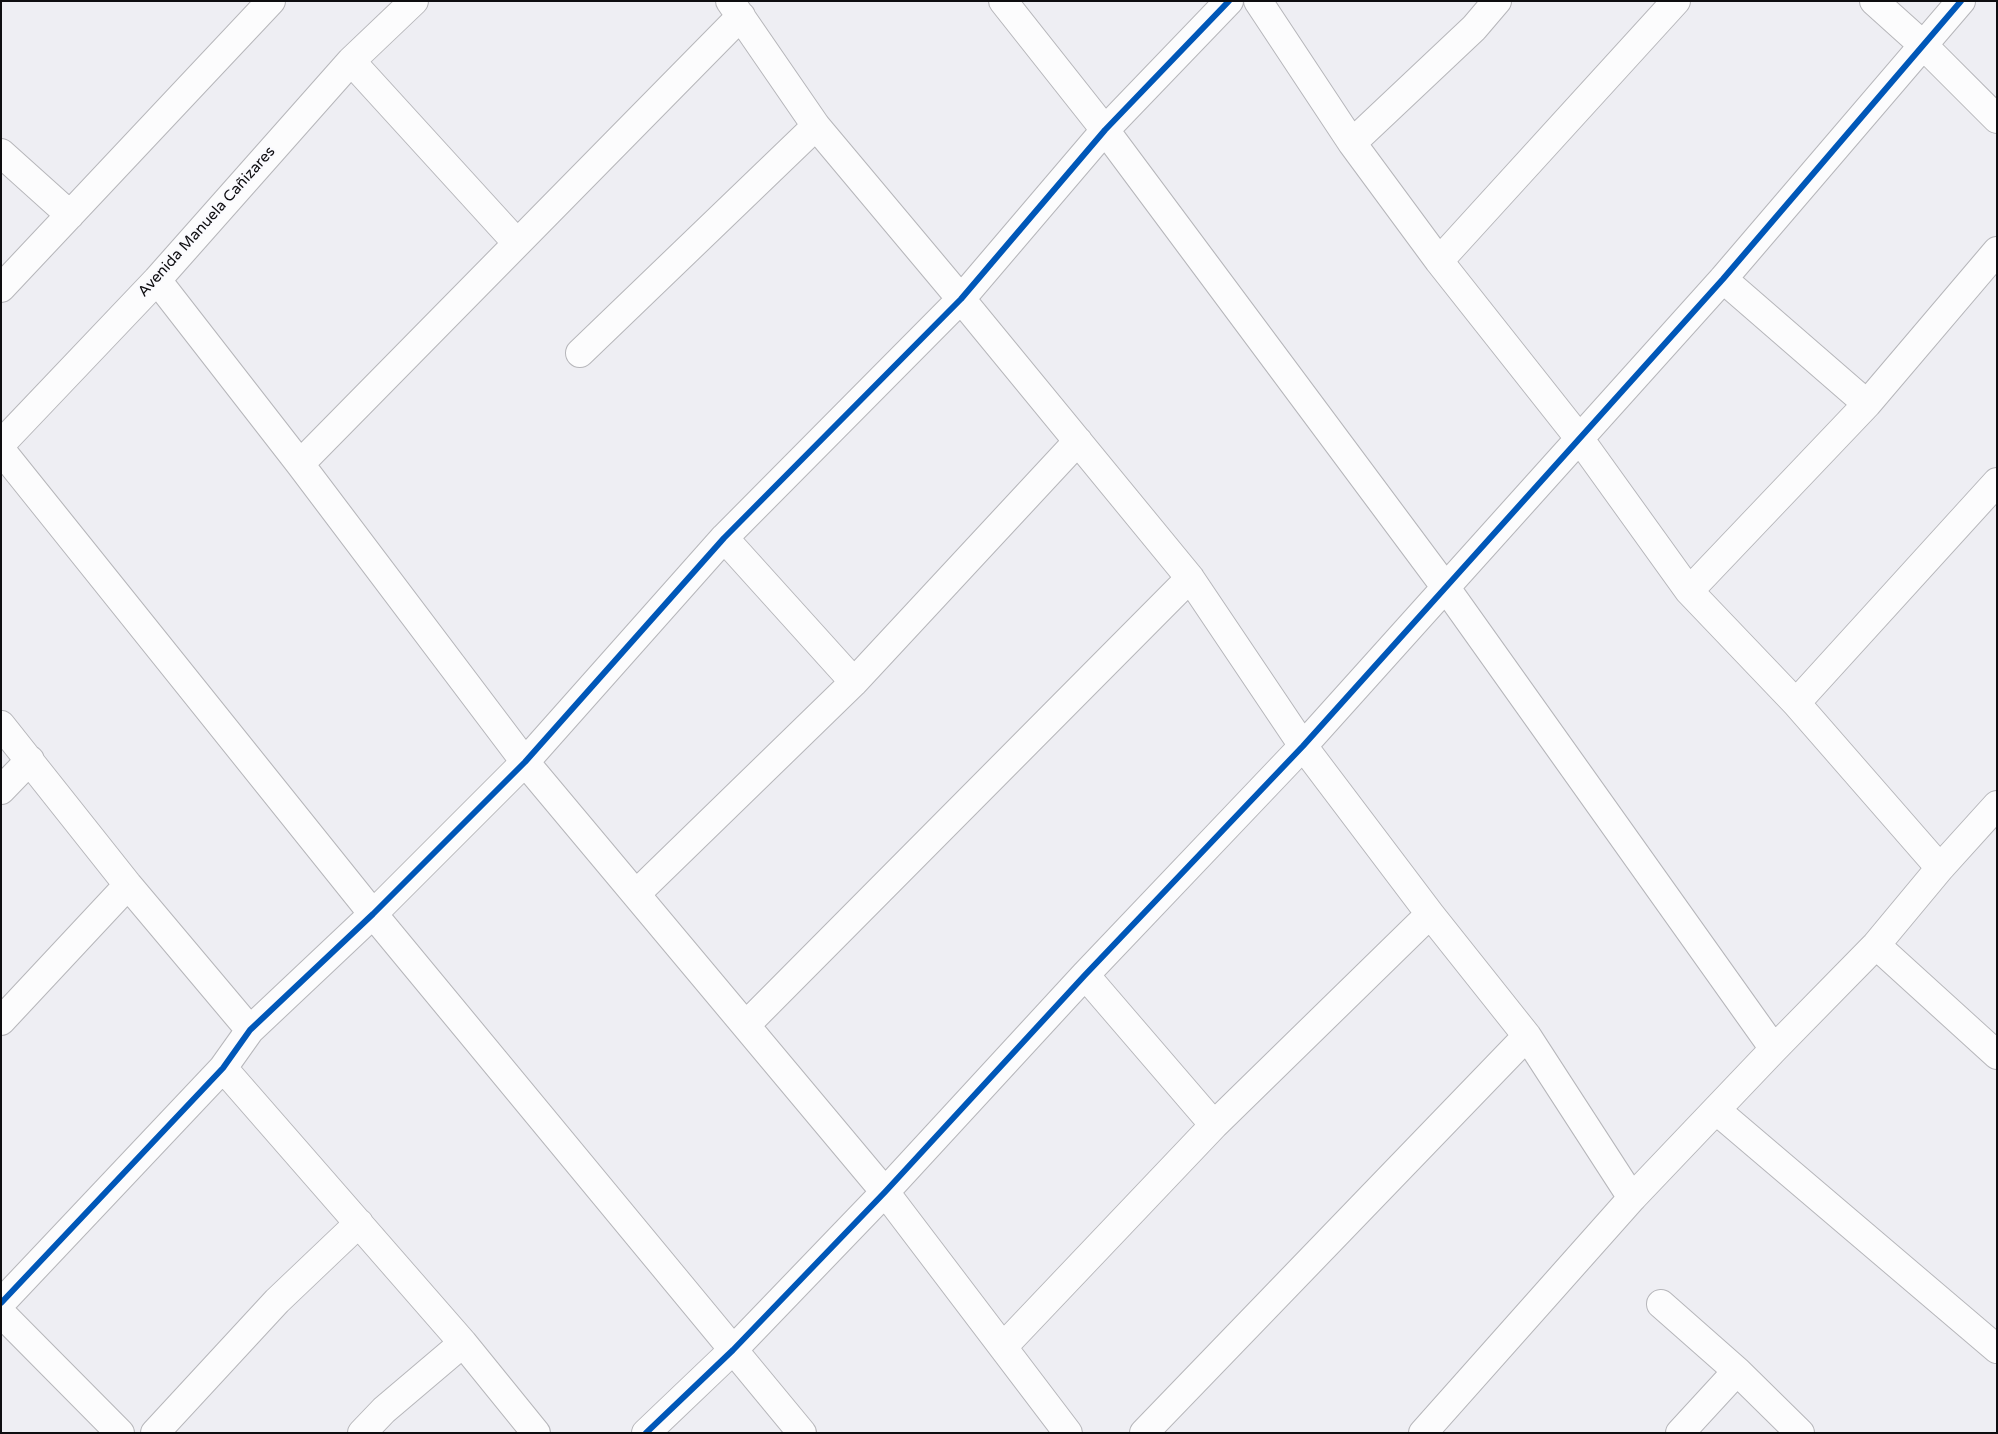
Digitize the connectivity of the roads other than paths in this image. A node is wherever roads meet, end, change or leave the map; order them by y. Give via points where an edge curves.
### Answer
1 (271, 1) edge
2 (414, 1) edge
3 (1003, 1) edge
4 (1229, 1) edge
5 (1258, 1) edge
6 (1497, 1) edge
7 (1676, 1) edge
8 (1874, 1) edge
9 (1961, 1) edge
10 (735, 9) edge
11 (1924, 46) junction
12 (351, 61) junction
13 (1997, 119) edge
14 (816, 126) junction
15 (1105, 130) junction
16 (1352, 143) junction
17 (1, 153) edge
18 (70, 215) junction
19 (517, 243) junction
20 (1997, 251) edge
21 (1439, 261) junction
22 (157, 280) junction
23 (1723, 280) junction
24 (1, 288) edge
25 (961, 299) junction
26 (580, 353) dead end
27 (1867, 404) junction
28 (1579, 438) junction
29 (1078, 441) junction
30 (1, 444) edge
31 (1, 450) edge
32 (300, 464) junction
33 (1997, 482) edge
34 (724, 538) junction
35 (1190, 578) junction
36 (1446, 588) junction
37 (1689, 591) junction
38 (854, 682) junction
39 (1796, 703) junction
40 (1, 725) edge
41 (1303, 746) junction
42 (30, 760) junction
43 (525, 762) junction
44 (1, 790) edge
45 (1997, 805) edge
46 (1940, 868) junction
47 (128, 885) junction
48 (636, 894) junction
49 (373, 914) junction
50 (1430, 914) junction
51 (1876, 946) junction
52 (1085, 975) junction
53 (1, 1021) edge
54 (746, 1024) junction
55 (250, 1030) junction
56 (1527, 1036) junction
57 (1774, 1049) junction
58 (1997, 1055) edge
59 (223, 1068) junction
60 (1716, 1110) junction
61 (1214, 1125) junction
62 (885, 1192) junction
63 (1632, 1198) junction
64 (359, 1223) junction
65 (1, 1304) edge
66 (1661, 1304) dead end
67 (1, 1313) edge
68 (463, 1342) junction
69 (1003, 1347) junction
70 (1997, 1349) edge
71 (733, 1350) junction
72 (1737, 1371) junction
73 (120, 1433) edge
74 (155, 1433) edge
75 (362, 1433) edge
76 (536, 1433) edge
77 (646, 1433) edge
78 (802, 1433) edge
79 (1068, 1433) edge
80 (1144, 1433) edge
81 (1423, 1433) edge
82 (1680, 1433) edge
83 (1800, 1433) edge

1 - 18 street
2 - 12 street, Avenida Manuela Cañizares
3 - 15 street
4 - 15 street
5 - 16 street
6 - 16 street via 1474,28
7 - 21 street
8 - 11 street
9 - 11 street
10 - 14 street
10 - 19 street
11 - 13 street
11 - 23 street
12 - 19 street
12 - 22 street, Avenida Manuela Cañizares
14 - 25 street
14 - 26 street
15 - 25 street
15 - 36 street
16 - 21 street
17 - 18 street
18 - 24 street
19 - 32 street
20 - 27 street
21 - 28 street
22 - 30 street, Avenida Manuela Cañizares
22 - 32 street
23 - 27 street
23 - 28 street
25 - 29 street
25 - 34 street
27 - 37 street
28 - 36 street
28 - 37 street
29 - 35 street
29 - 38 street
31 - 49 street
32 - 43 street
33 - 39 street
34 - 38 street
34 - 43 street
35 - 41 street
35 - 54 street
36 - 41 street
36 - 57 street
37 - 39 street
38 - 48 street
39 - 46 street
40 - 42 street
41 - 50 street
41 - 52 street
42 - 44 street
42 - 47 street
43 - 48 street
43 - 49 street
45 - 46 street
46 - 51 street
47 - 53 street
47 - 55 street
48 - 54 street
49 - 55 street
49 - 71 street
50 - 56 street
50 - 61 street
51 - 57 street
51 - 58 street
52 - 61 street
52 - 62 street
54 - 62 street
55 - 59 street
56 - 63 street
56 - 80 street
57 - 60 street
59 - 64 street
59 - 65 street
60 - 63 street
60 - 70 street
61 - 69 street
62 - 69 street
62 - 71 street
63 - 81 street
64 - 68 street
64 - 74 street via 277,1301
66 - 72 street
67 - 73 street
68 - 75 street
68 - 76 street
69 - 79 street
71 - 77 street
71 - 78 street
72 - 82 street
72 - 83 street

